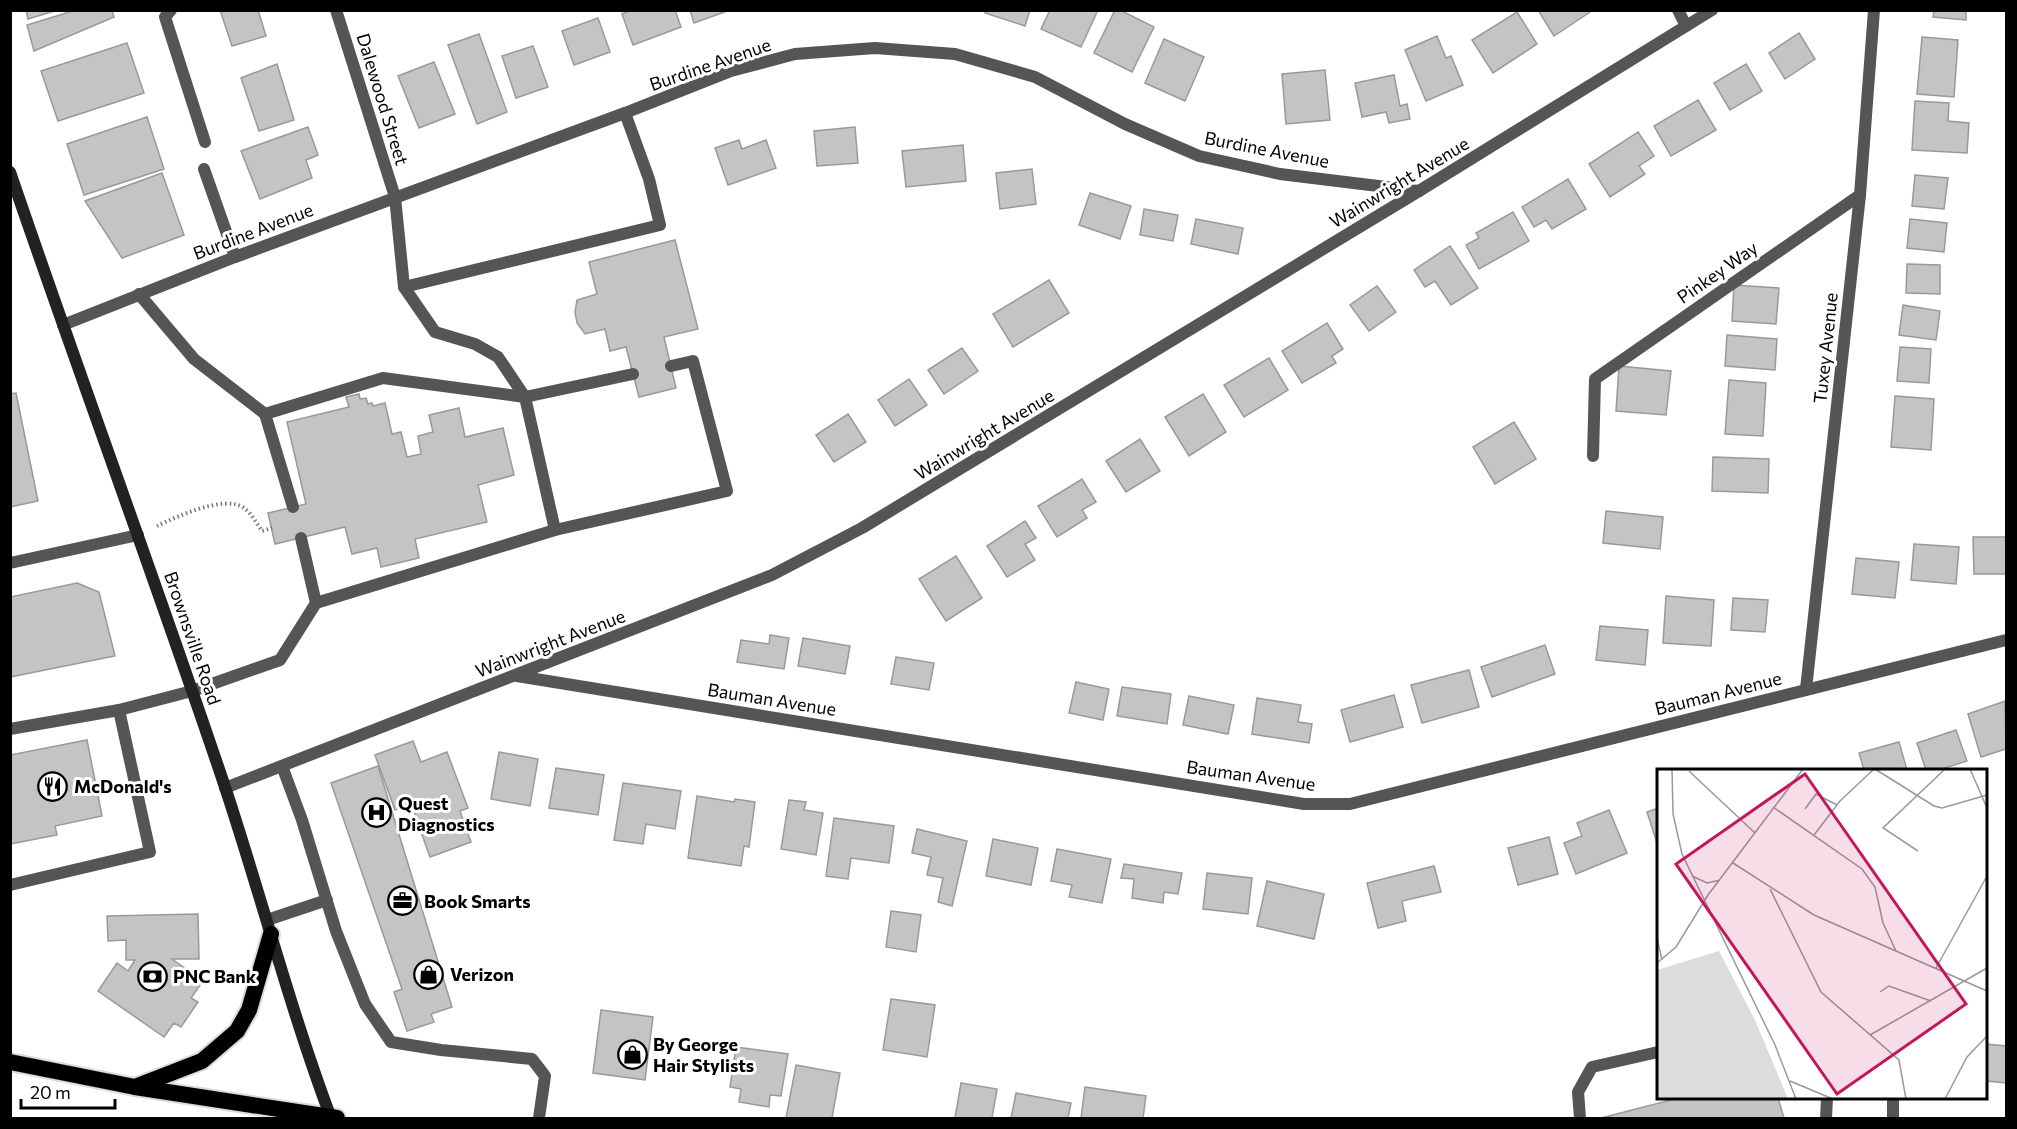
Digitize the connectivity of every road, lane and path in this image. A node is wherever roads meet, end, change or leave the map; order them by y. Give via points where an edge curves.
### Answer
1 (171, 10) edge
2 (336, 10) edge
3 (1678, 10) edge
4 (1712, 10) edge
5 (1874, 10) edge
6 (1686, 27) junction
7 (625, 113) junction
8 (205, 142) dead end
9 (204, 170) dead end
10 (10, 172) edge
11 (1419, 191) junction
12 (1860, 195) junction
13 (395, 197) junction
14 (235, 257) junction
15 (404, 287) junction
16 (139, 294) junction
17 (63, 325) junction
18 (671, 366) dead end
19 (633, 374) dead end
20 (525, 397) junction
21 (265, 414) junction
22 (1593, 456) dead end
23 (293, 507) dead end
24 (272, 528) dead end
25 (555, 530) junction
26 (138, 535) junction
27 (301, 537) dead end
28 (10, 563) edge
29 (316, 603) junction
30 (2007, 640) edge
31 (516, 675) junction
32 (1806, 689) junction
33 (192, 691) junction
34 (119, 710) junction
35 (10, 729) edge
36 (282, 766) junction
37 (225, 788) junction
38 (10, 885) edge
39 (327, 900) junction
40 (269, 927) junction
41 (1657, 1052) edge
42 (10, 1062) edge
43 (135, 1087) junction
44 (1827, 1099) edge
45 (1893, 1099) edge
46 (333, 1118) edge
47 (539, 1119) edge
48 (1580, 1119) edge
49 (1826, 1119) edge
50 (1893, 1119) edge

1 - 8 street via 165,17
2 - 13 street, Dalewood Street
3 - 6 street
4 - 6 street, Wainwright Avenue
5 - 12 street, Tuxey Avenue
6 - 11 street, Wainwright Avenue
7 - 11 street, Burdine Avenue via 731,71 795,54 875,48 955,54 1035,77 1125,124 1199,156 1280,174
7 - 13 street, Burdine Avenue
7 - 15 street via 649,179 660,225
9 - 14 street
10 - 17 main road, Brownsville Road
11 - 31 street, Wainwright Avenue via 862,528 772,575
12 - 22 street, Pinkey Way via 1595,379
12 - 32 street, Tuxey Avenue
13 - 14 street, Burdine Avenue
13 - 15 street, Dalewood Street
14 - 16 street, Burdine Avenue
15 - 20 street via 435,332 475,344 498,357
16 - 17 street, Burdine Avenue
16 - 21 street via 194,358
17 - 26 main road, Brownsville Road
18 - 25 street via 693,361 727,491
19 - 20 street
20 - 21 street via 383,378
20 - 25 street
21 - 23 street
24 - 26 path via 262,531 244,508 230,502 186,513
25 - 29 street
26 - 28 street
26 - 33 main road, Brownsville Road
27 - 29 street
29 - 33 street via 280,660
30 - 32 street, Bauman Avenue
31 - 32 street, Bauman Avenue via 1304,804 1350,804
31 - 36 street, Wainwright Avenue
33 - 34 street
33 - 37 main road, Brownsville Road
34 - 35 street
34 - 38 street via 150,852
36 - 37 street, Wainwright Avenue
36 - 39 street
37 - 40 main road, Brownsville Road
39 - 40 street
39 - 47 street via 365,1004 391,1042 532,1059 545,1076
40 - 43 highway via 249,1010 237,1031 202,1061
40 - 46 main road, Brownsville Road via 313,1070
41 - 48 street via 1592,1067 1578,1092
42 - 43 highway
43 - 46 highway
44 - 49 street
45 - 50 street

